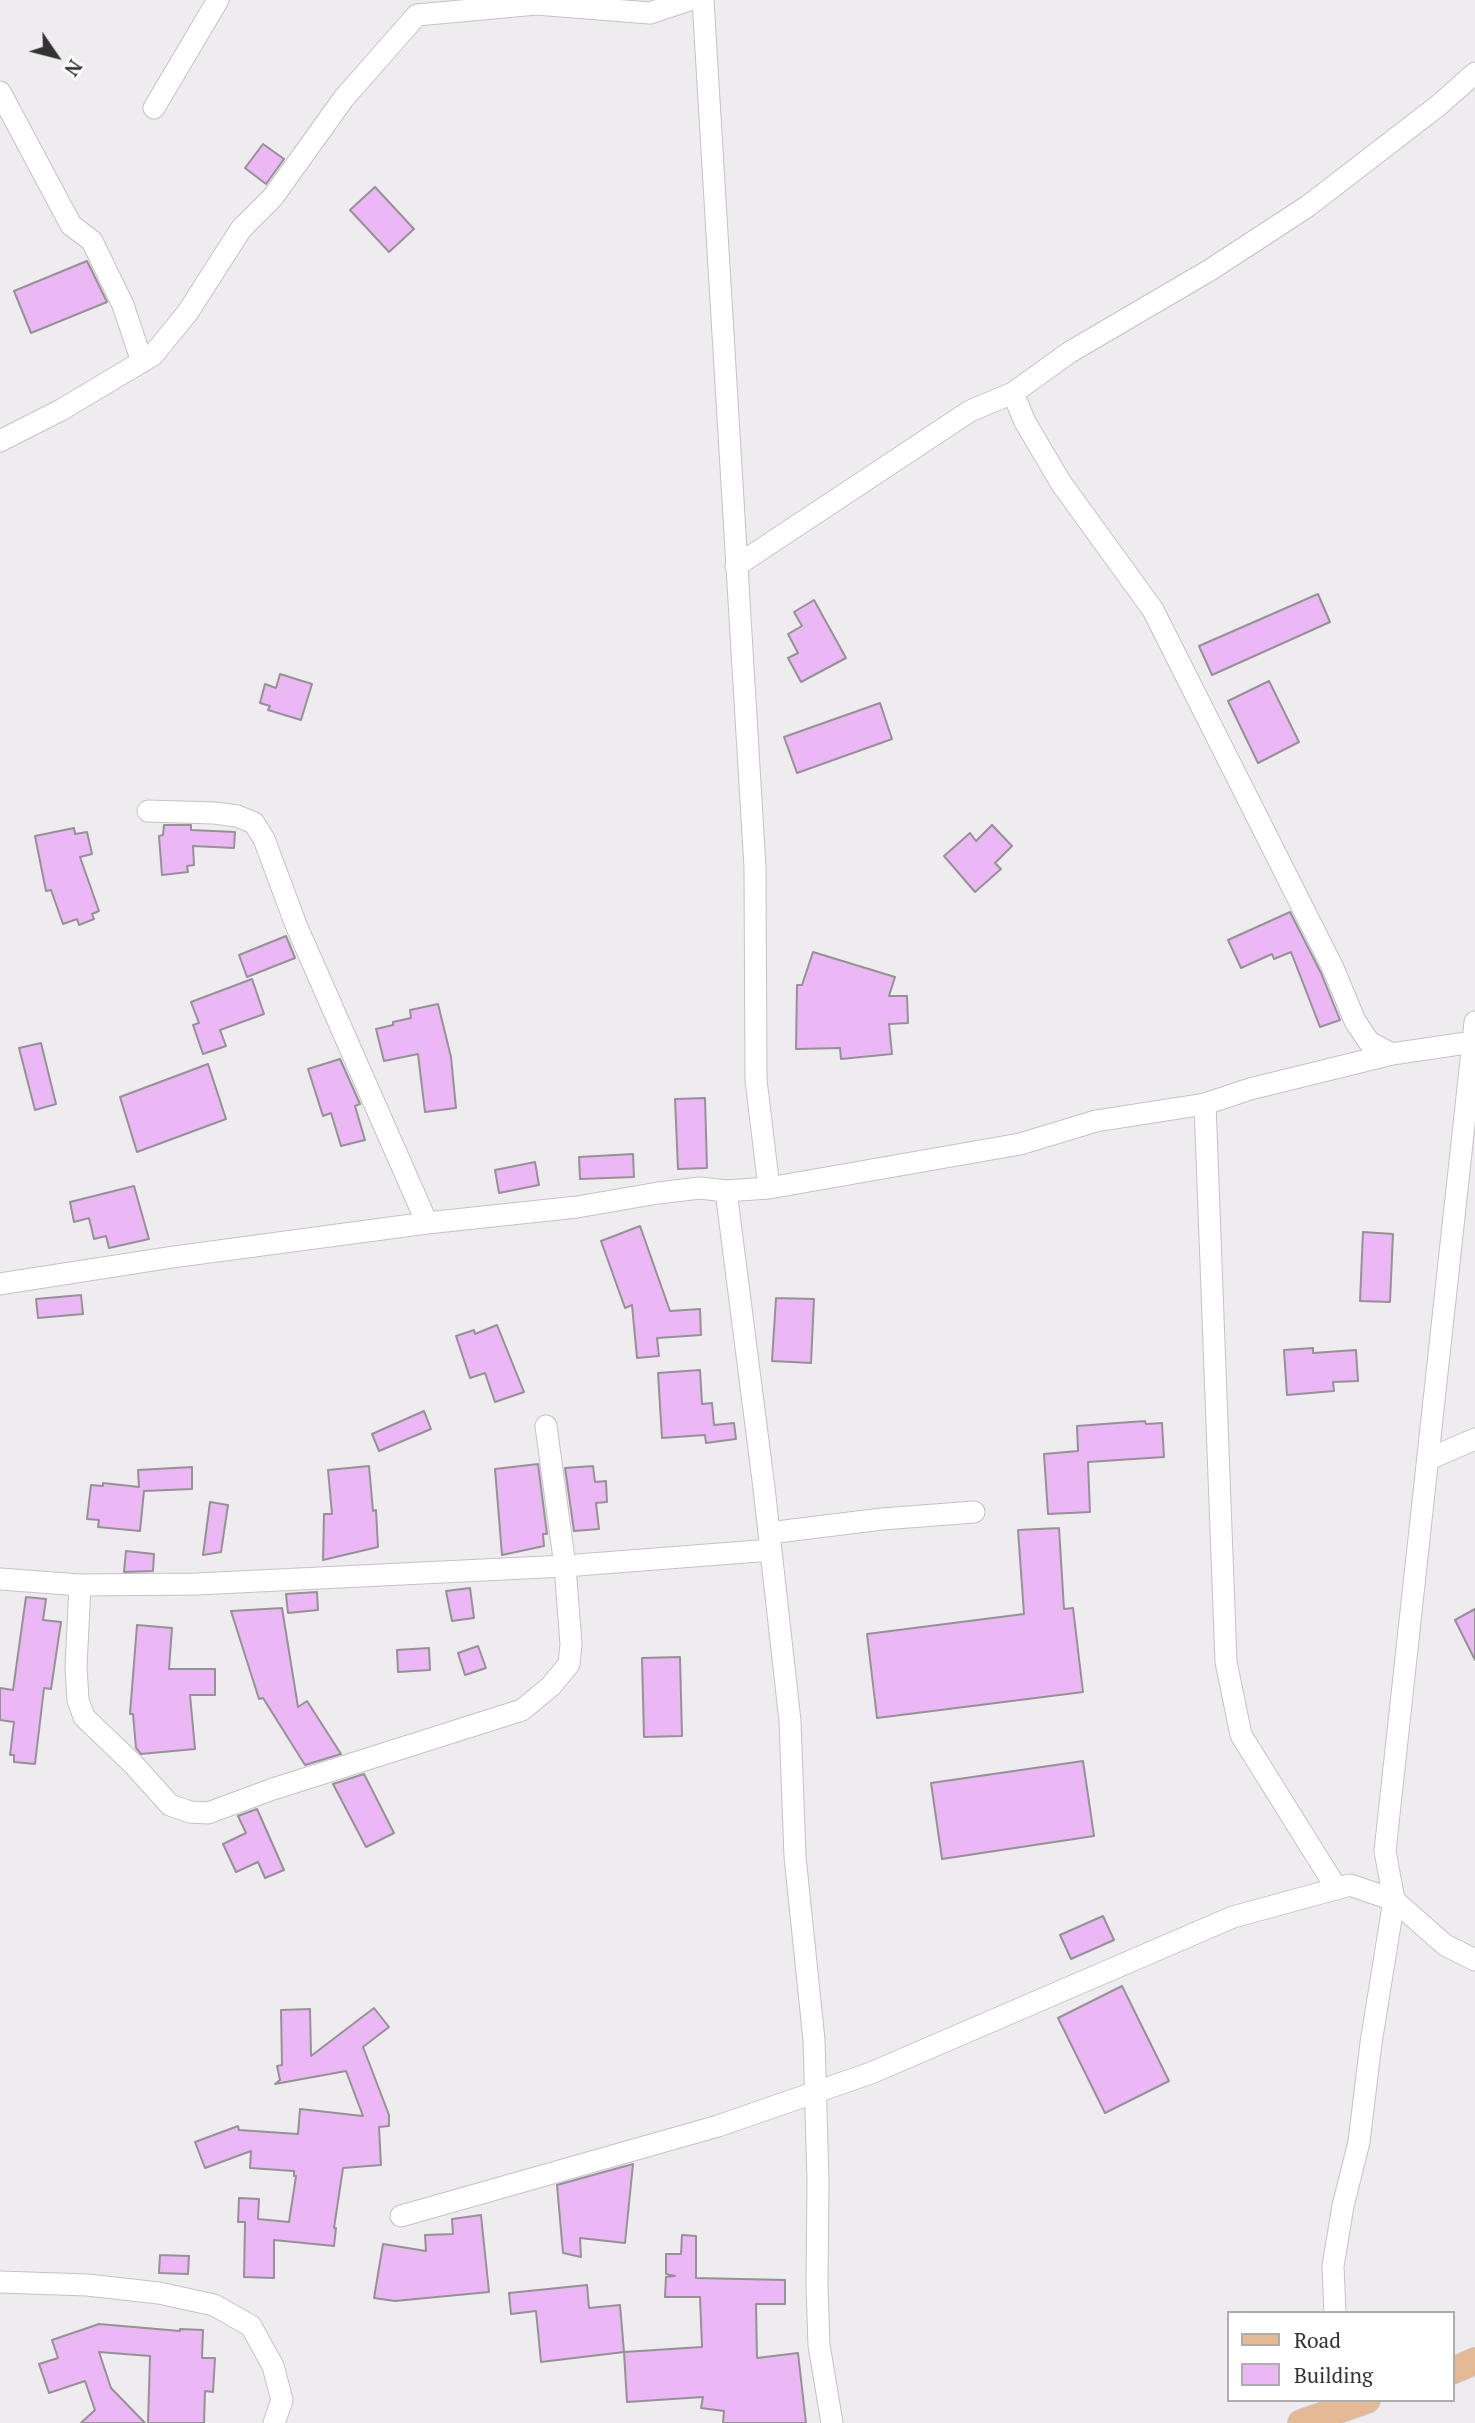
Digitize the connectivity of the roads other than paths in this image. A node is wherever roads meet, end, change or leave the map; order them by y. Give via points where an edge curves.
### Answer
1 (218, 0) edge
2 (689, 0) edge
3 (703, 0) edge
4 (1475, 72) edge
5 (0, 92) edge
6 (154, 108) dead end
7 (142, 362) junction
8 (1013, 393) junction
9 (0, 440) edge
10 (736, 566) junction
11 (148, 811) dead end
12 (1474, 1035) edge
13 (1392, 1054) junction
14 (1205, 1104) junction
15 (769, 1188) junction
16 (726, 1191) junction
17 (427, 1223) junction
18 (0, 1284) edge
19 (546, 1426) dead end
20 (1475, 1439) edge
21 (1429, 1459) junction
22 (974, 1513) dead end
23 (770, 1541) junction
24 (565, 1566) junction
25 (0, 1579) edge
26 (80, 1585) junction
27 (1337, 1889) junction
28 (1394, 1900) junction
29 (1475, 1960) edge
30 (816, 2092) junction
31 (401, 2216) dead end
32 (0, 2282) edge
33 (1335, 2311) edge
34 (1475, 2361) edge
35 (1454, 2370) edge
36 (1356, 2402) edge
37 (274, 2423) edge
38 (832, 2423) edge
39 (1301, 2423) edge

1 - 6 street
2 - 7 street via 650,13 536,4 417,15 344,98 272,197 241,229 179,323
3 - 10 street
4 - 8 street via 1308,206 1070,352
5 - 7 street via 71,225 92,241 123,305
7 - 9 street
8 - 10 street via 970,411
8 - 13 street via 1061,483 1153,610 1327,956 1355,1021 1369,1042
10 - 15 street via 755,867 756,1080
11 - 17 street via 214,813 254,822
12 - 13 street
12 - 21 street
13 - 14 street
14 - 15 street via 1096,1121 1020,1144
14 - 27 street via 1226,1662 1241,1735
15 - 16 street
16 - 17 street via 700,1188
16 - 23 street
17 - 18 street
19 - 24 street
20 - 21 street
21 - 28 street via 1385,1851
22 - 23 street via 882,1519
23 - 24 street
23 - 30 street via 790,1721 795,1857
24 - 26 street via 197,1584
24 - 26 street via 569,1664 522,1710 208,1812 170,1805 84,1717 76,1667
25 - 26 street
27 - 28 street via 1350,1885
27 - 30 street via 1233,1917 871,2073
28 - 29 street via 1445,1945
28 - 33 street via 1359,2142 1333,2266
30 - 31 street via 718,2126
30 - 38 street via 819,2345
32 - 37 street via 135,2290 214,2305 251,2326 273,2366 282,2400
34 - 35 main road
36 - 39 main road

